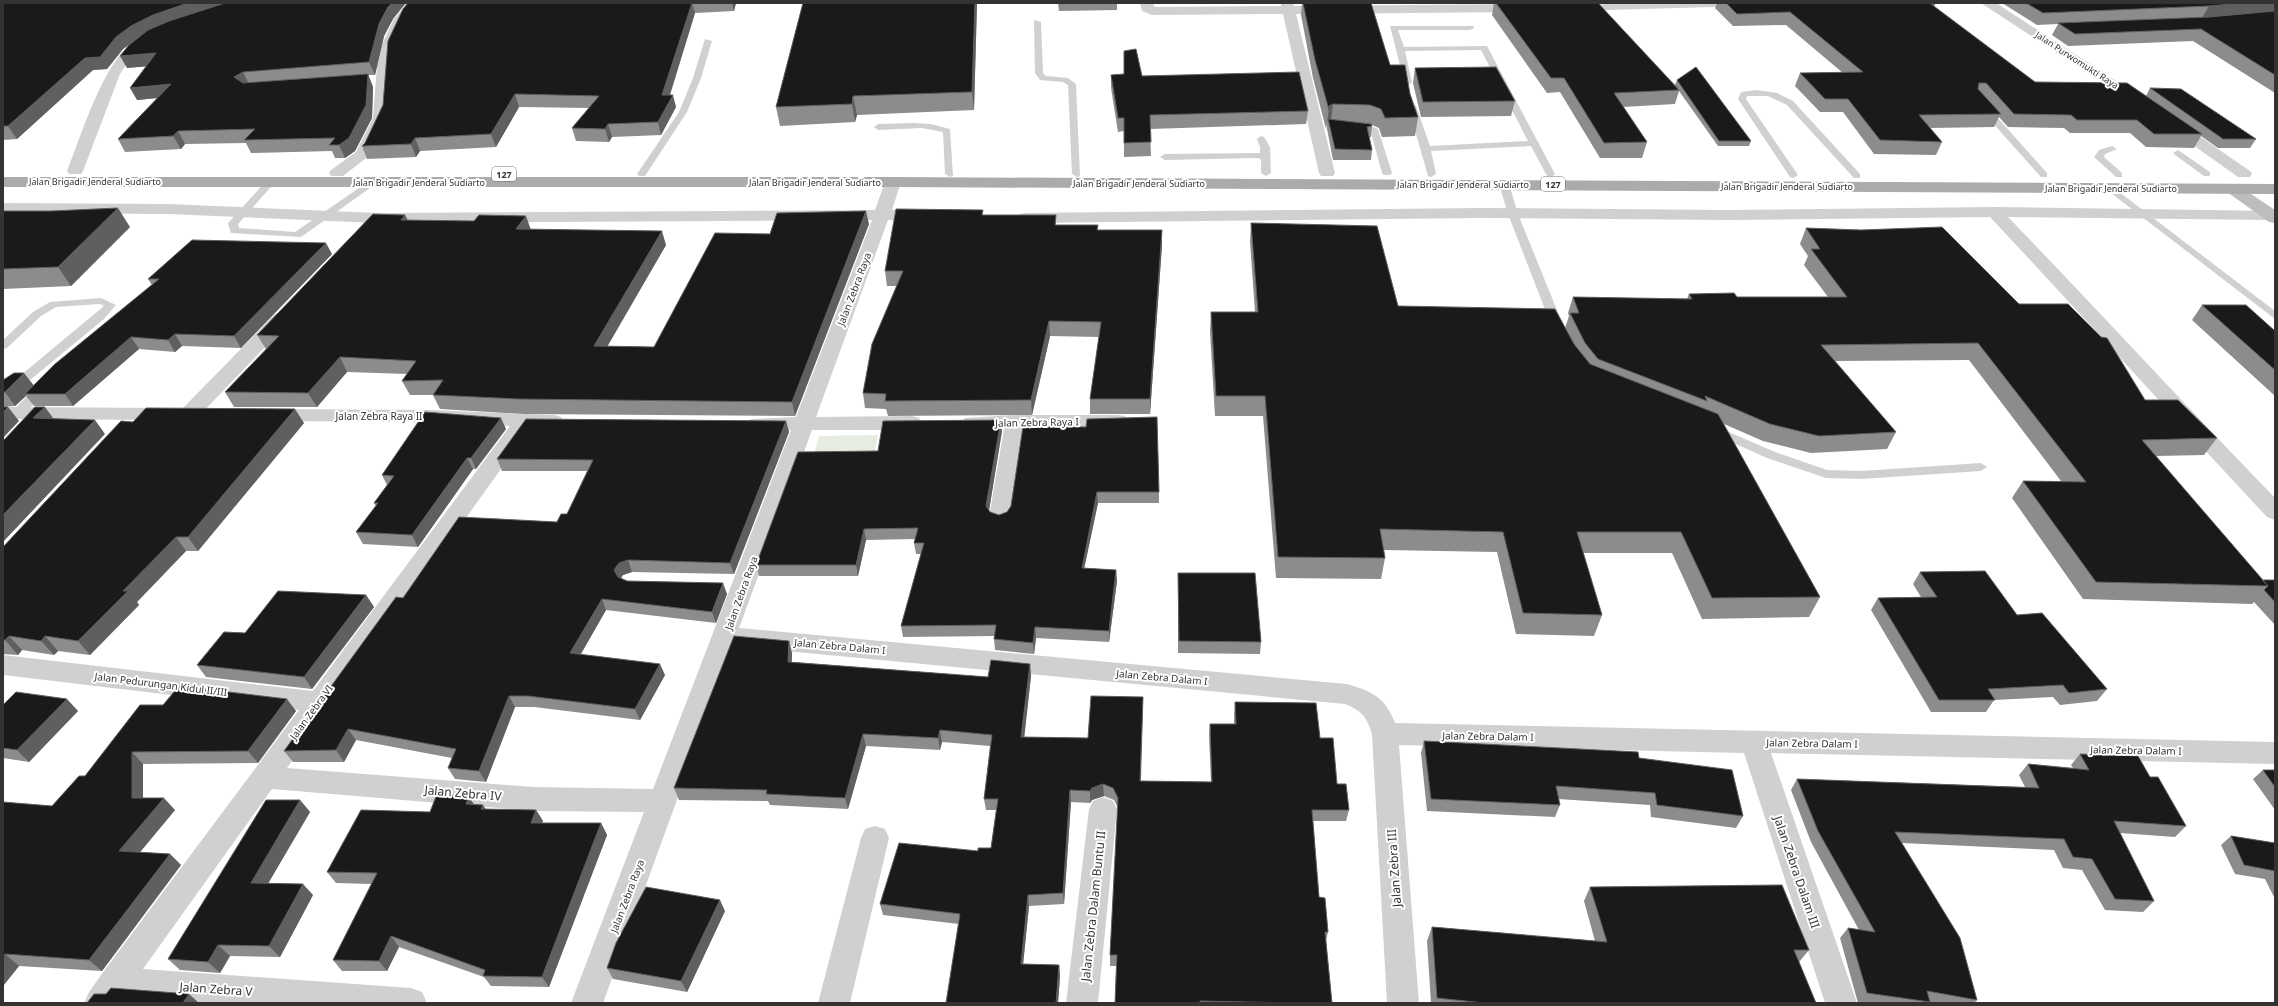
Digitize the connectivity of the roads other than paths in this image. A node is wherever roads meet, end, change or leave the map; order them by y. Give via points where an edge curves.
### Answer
1 (414, 3) edge
2 (1146, 3) edge
3 (1714, 3) edge
4 (1987, 3) edge
5 (1287, 6) edge
6 (1409, 6) edge
7 (1556, 7) edge
8 (1541, 8) edge
9 (1037, 22) dead end
10 (1470, 28) dead end
11 (2055, 30) edge
12 (2032, 32) junction
13 (155, 37) edge
14 (1452, 38) junction
15 (708, 41) dead end
16 (1401, 49) junction
17 (384, 80) junction
18 (368, 81) edge
19 (1981, 104) edge
20 (2150, 108) edge
21 (2162, 117) edge
22 (878, 127) dead end
23 (1346, 128) edge
24 (1261, 139) dead end
25 (1534, 143) junction
26 (1426, 149) junction
27 (2112, 149) dead end
28 (2178, 153) edge
29 (1165, 157) dead end
30 (1265, 157) junction
31 (3, 171) edge
32 (74, 171) junction
33 (337, 173) junction
34 (1266, 173) junction
35 (1327, 173) junction
36 (1387, 173) junction
37 (642, 174) junction
38 (950, 174) junction
39 (1077, 174) junction
40 (1431, 174) junction
41 (1550, 174) junction
42 (2207, 174) junction
43 (2244, 174) junction
44 (2275, 174) edge
45 (1793, 175) junction
46 (2044, 175) junction
47 (2119, 175) junction
48 (1857, 176) junction
49 (541, 178) junction
50 (271, 181) junction
51 (375, 181) junction
52 (3, 182) edge
53 (893, 182) junction
54 (1504, 184) junction
55 (2234, 189) junction
56 (2275, 189) edge
57 (2114, 191) junction
58 (3, 208) edge
59 (244, 212) junction
60 (1994, 212) junction
61 (2142, 212) junction
62 (1513, 214) junction
63 (882, 215) junction
64 (323, 216) junction
65 (944, 216) edge
66 (2273, 216) edge
67 (376, 218) junction
68 (1014, 218) edge
69 (362, 234) edge
70 (294, 307) edge
71 (2275, 316) edge
72 (1561, 335) edge
73 (3, 346) edge
74 (50, 381) edge
75 (3, 396) edge
76 (190, 413) junction
77 (138, 414) junction
78 (216, 415) edge
79 (248, 415) edge
80 (15, 419) edge
81 (1134, 421) edge
82 (524, 422) junction
83 (572, 422) edge
84 (1015, 422) junction
85 (929, 423) edge
86 (952, 423) edge
87 (740, 424) edge
88 (1701, 424) edge
89 (803, 425) junction
90 (118, 436) edge
91 (1981, 467) dead end
92 (2275, 512) edge
93 (1000, 517) edge
94 (720, 584) edge
95 (744, 585) junction
96 (725, 636) junction
97 (3, 665) edge
98 (318, 702) junction
99 (1385, 734) junction
100 (1754, 742) junction
101 (2275, 753) edge
102 (263, 777) junction
103 (662, 801) junction
104 (1103, 809) dead end
105 (875, 838) dead end
106 (108, 992) edge
107 (411, 1003) edge
108 (587, 1003) edge
109 (834, 1003) edge
110 (1082, 1003) edge
111 (1403, 1003) edge
112 (1841, 1003) edge

1 - 17 street via 400,18 385,53
2 - 5 street via 1147,8 1152,11
3 - 7 street
4 - 12 street, Jalan Purwomukti Raya
5 - 6 street
5 - 35 street
6 - 8 street
9 - 39 lane via 1038,73 1043,78 1065,80 1072,84
10 - 14 lane
11 - 12 street
12 - 20 street, Jalan Purwomukti Raya
13 - 32 street via 142,42 125,56 113,74
14 - 16 lane
14 - 16 lane via 1393,28
14 - 25 lane via 1484,48
15 - 37 lane via 683,112
16 - 26 lane via 1413,112
17 - 18 street
17 - 33 street via 380,118 362,154
19 - 46 lane
21 - 43 street
22 - 38 lane via 926,127 947,131
23 - 36 lane via 1368,128 1375,131
24 - 30 lane
25 - 26 lane
25 - 41 lane
26 - 40 lane
27 - 47 lane via 2102,152 2099,157
28 - 42 lane
29 - 30 lane via 1244,154
30 - 34 lane
31 - 32 main road, Jalan Brigadir Jenderal Sudiarto / 127
32 - 33 main road, Jalan Brigadir Jenderal Sudiarto / 127
33 - 49 main road, Jalan Brigadir Jenderal Sudiarto / 127
34 - 35 main road, Jalan Brigadir Jenderal Sudiarto / 127
34 - 39 main road, Jalan Brigadir Jenderal Sudiarto / 127
35 - 36 main road, Jalan Brigadir Jenderal Sudiarto / 127
36 - 40 main road, Jalan Brigadir Jenderal Sudiarto / 127
37 - 38 main road, Jalan Brigadir Jenderal Sudiarto / 127
37 - 49 main road, Jalan Brigadir Jenderal Sudiarto / 127
38 - 39 main road, Jalan Brigadir Jenderal Sudiarto / 127
40 - 41 main road, Jalan Brigadir Jenderal Sudiarto / 127
41 - 45 main road, Jalan Brigadir Jenderal Sudiarto / 127
42 - 43 main road, Jalan Brigadir Jenderal Sudiarto / 127
42 - 47 main road, Jalan Brigadir Jenderal Sudiarto / 127
43 - 44 main road, Jalan Brigadir Jenderal Sudiarto / 127
45 - 48 main road, Jalan Brigadir Jenderal Sudiarto / 127
45 - 48 lane via 1742,99 1744,94 1767,92 1790,103
46 - 47 main road, Jalan Brigadir Jenderal Sudiarto / 127
46 - 48 main road, Jalan Brigadir Jenderal Sudiarto / 127
49 - 51 main road, Jalan Brigadir Jenderal Sudiarto / 127
49 - 53 main road, Jalan Brigadir Jenderal Sudiarto / 127
50 - 51 main road, Jalan Brigadir Jenderal Sudiarto / 127
50 - 52 main road, Jalan Brigadir Jenderal Sudiarto / 127
50 - 59 lane
51 - 64 lane
53 - 54 main road, Jalan Brigadir Jenderal Sudiarto / 127
53 - 63 street, Jalan Zebra Raya
54 - 57 main road, Jalan Brigadir Jenderal Sudiarto / 127
54 - 62 lane
55 - 56 main road, Jalan Brigadir Jenderal Sudiarto / 127
55 - 57 main road, Jalan Brigadir Jenderal Sudiarto / 127
55 - 66 street
57 - 61 lane
58 - 59 street
59 - 64 street
60 - 61 street
60 - 62 street
60 - 92 street
61 - 66 street
61 - 71 lane
62 - 68 street
62 - 72 lane
63 - 65 street
63 - 67 street
63 - 89 street, Jalan Zebra Raya
64 - 67 street
67 - 69 street
70 - 76 street
73 - 75 lane via 37,314 54,304 101,302 111,305 100,317
74 - 80 lane
76 - 77 street
76 - 78 street
77 - 80 street via 40,413
77 - 90 street
79 - 82 street, Jalan Zebra Raya II via 430,416
81 - 84 street, Jalan Zebra Raya I
82 - 83 street, Jalan Zebra Raya II
82 - 98 street, Jalan Zebra VI
84 - 86 street, Jalan Zebra Raya I
84 - 93 street
85 - 89 street
87 - 89 street
88 - 91 lane via 1771,455 1826,474 1861,475
89 - 95 street, Jalan Zebra Raya
94 - 95 street
95 - 96 street, Jalan Zebra Raya
96 - 99 street, Jalan Zebra Dalam I via 1347,694 1373,706 1380,713
96 - 103 street, Jalan Zebra Raya
97 - 98 street, Jalan Pedurungan Kidul II/III
98 - 102 street, Jalan Zebra VI
99 - 100 street, Jalan Zebra Dalam I
99 - 111 street, Jalan Zebra III
100 - 101 street, Jalan Zebra Dalam I
100 - 112 street, Jalan Zebra Dalam III
102 - 103 street, Jalan Zebra IV via 534,799
102 - 106 street, Jalan Zebra VI
103 - 108 street, Jalan Zebra Raya
104 - 110 street, Jalan Zebra Dalam Buntu II
105 - 109 street
106 - 107 street, Jalan Zebra V

